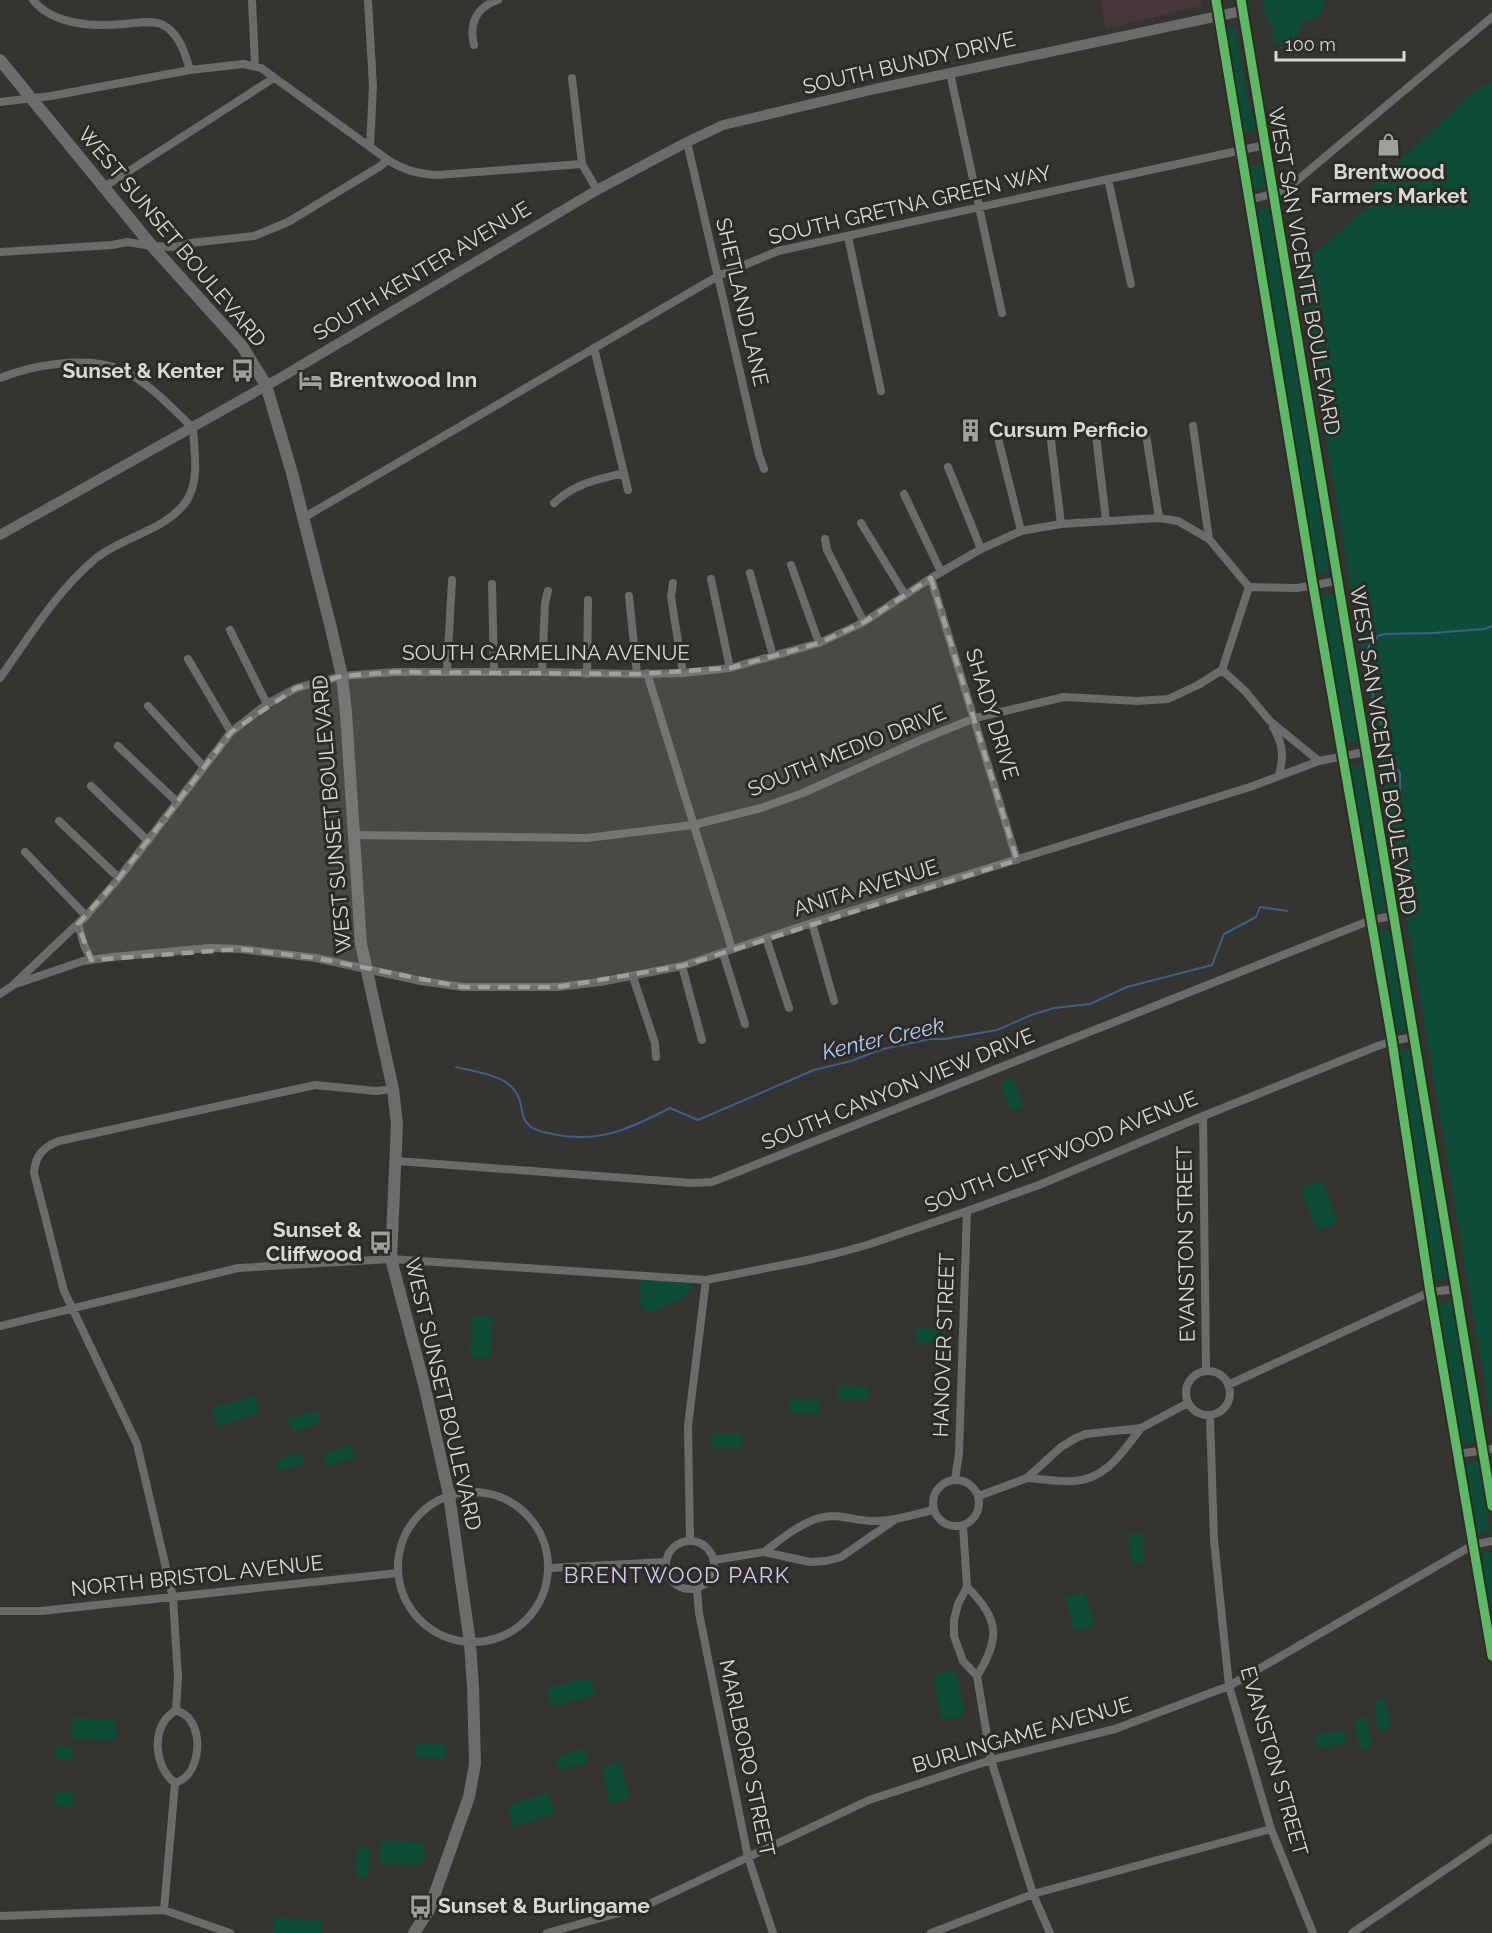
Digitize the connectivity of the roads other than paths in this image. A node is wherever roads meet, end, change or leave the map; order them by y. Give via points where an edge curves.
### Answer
1 (33, 0) edge
2 (252, 0) edge
3 (368, 0) edge
4 (498, 0) edge
5 (1216, 0) edge
6 (1241, 6) edge
7 (1218, 15) junction
8 (1492, 17) edge
9 (474, 45) dead end
10 (0, 60) edge
11 (255, 66) junction
12 (190, 70) junction
13 (950, 73) junction
14 (274, 78) junction
15 (572, 78) dead end
16 (30, 98) junction
17 (0, 102) edge
18 (687, 142) junction
19 (1265, 145) junction
20 (370, 146) junction
21 (1240, 149) junction
22 (388, 160) junction
23 (582, 165) junction
24 (1108, 179) junction
25 (104, 187) junction
26 (597, 190) junction
27 (1273, 194) junction
28 (1249, 200) junction
29 (980, 207) junction
30 (848, 237) junction
31 (152, 246) junction
32 (0, 252) edge
33 (718, 276) junction
34 (1131, 284) dead end
35 (1002, 313) dead end
36 (594, 348) junction
37 (0, 378) edge
38 (266, 385) junction
39 (881, 391) dead end
40 (1193, 426) dead end
41 (1095, 427) dead end
42 (194, 428) junction
43 (1145, 428) dead end
44 (1050, 432) dead end
45 (999, 442) dead end
46 (948, 467) dead end
47 (764, 469) dead end
48 (624, 473) junction
49 (628, 490) dead end
50 (903, 494) dead end
51 (554, 503) dead end
52 (303, 518) junction
53 (1159, 518) junction
54 (1106, 520) junction
55 (861, 523) dead end
56 (1061, 524) junction
57 (1021, 531) junction
58 (0, 536) edge
59 (825, 539) dead end
60 (1209, 539) junction
61 (981, 549) junction
62 (791, 565) dead end
63 (941, 572) junction
64 (750, 573) dead end
65 (931, 578) junction
66 (711, 579) dead end
67 (452, 580) dead end
68 (1337, 581) junction
69 (673, 583) dead end
70 (492, 584) dead end
71 (1313, 585) junction
72 (1249, 587) junction
73 (548, 591) dead end
74 (905, 595) junction
75 (629, 596) dead end
76 (588, 600) dead end
77 (864, 622) junction
78 (230, 630) dead end
79 (819, 643) junction
80 (773, 656) junction
81 (188, 659) dead end
82 (730, 668) junction
83 (1222, 670) junction
84 (447, 671) junction
85 (494, 672) junction
86 (542, 672) junction
87 (647, 673) junction
88 (683, 673) junction
89 (587, 674) junction
90 (637, 674) junction
91 (342, 676) junction
92 (0, 678) edge
93 (267, 704) junction
94 (148, 706) dead end
95 (975, 718) junction
96 (1270, 721) junction
97 (231, 732) junction
98 (118, 746) dead end
99 (1365, 752) junction
100 (1344, 756) junction
101 (1319, 761) junction
102 (203, 766) junction
103 (1279, 775) junction
104 (91, 786) dead end
105 (177, 802) junction
106 (58, 821) dead end
107 (693, 825) junction
108 (353, 835) junction
109 (148, 841) junction
110 (25, 852) dead end
111 (1017, 860) junction
112 (119, 878) junction
113 (86, 916) junction
114 (1392, 916) junction
115 (1371, 920) junction
116 (812, 922) junction
117 (78, 924) junction
118 (766, 938) junction
119 (732, 949) junction
120 (723, 953) junction
121 (91, 960) junction
122 (682, 966) junction
123 (367, 969) junction
124 (633, 977) junction
125 (12, 986) junction
126 (0, 994) edge
127 (834, 1000) dead end
128 (789, 1008) dead end
129 (745, 1024) dead end
130 (1414, 1037) junction
131 (702, 1040) dead end
132 (1392, 1041) junction
133 (656, 1058) dead end
134 (393, 1089) junction
135 (1203, 1116) junction
136 (397, 1161) junction
137 (967, 1211) junction
138 (391, 1259) junction
139 (706, 1280) junction
140 (1456, 1288) junction
141 (1430, 1293) junction
142 (73, 1308) junction
143 (0, 1326) edge
144 (1206, 1371) junction
145 (1228, 1385) junction
146 (1188, 1403) junction
147 (1210, 1416) junction
148 (1141, 1428) junction
149 (1488, 1450) edge
150 (1458, 1454) junction
151 (1027, 1478) junction
152 (954, 1480) junction
153 (449, 1495) junction
154 (978, 1496) junction
155 (1492, 1506) edge
156 (933, 1510) junction
157 (896, 1519) junction
158 (963, 1526) junction
159 (690, 1540) junction
160 (1492, 1541) edge
161 (1473, 1545) junction
162 (764, 1552) junction
163 (714, 1560) junction
164 (666, 1562) junction
165 (550, 1568) junction
166 (398, 1573) junction
167 (967, 1587) junction
168 (697, 1588) junction
169 (173, 1598) junction
170 (0, 1611) edge
171 (1490, 1631) edge
172 (470, 1643) junction
173 (1492, 1656) edge
174 (977, 1676) junction
175 (1229, 1686) junction
176 (176, 1710) junction
177 (991, 1760) junction
178 (175, 1783) junction
179 (1271, 1829) junction
180 (1492, 1838) edge
181 (748, 1857) junction
182 (1033, 1894) junction
183 (164, 1910) junction
184 (0, 1916) edge
185 (230, 1933) edge
186 (414, 1933) edge
187 (547, 1933) edge
188 (773, 1933) edge
189 (931, 1933) edge
190 (1050, 1933) edge
191 (1313, 1933) edge
192 (1352, 1933) edge

1 - 12 street via 53,15 91,25 161,24 182,46
2 - 11 street
3 - 20 street via 373,86
4 - 9 street via 477,14 472,34
5 - 7 main road, WEST SAN VICENTE BOULEVARD
6 - 7 street, SOUTH BUNDY DRIVE
6 - 19 main road, WEST SAN VICENTE BOULEVARD
7 - 13 street, SOUTH BUNDY DRIVE
7 - 21 main road, WEST SAN VICENTE BOULEVARD
8 - 27 street via 1288,188
10 - 16 main road, WEST SUNSET BOULEVARD
11 - 12 street
11 - 14 street
12 - 16 street
13 - 18 street, SOUTH BUNDY DRIVE via 723,125
13 - 29 street
14 - 20 street
14 - 25 street
15 - 23 street
16 - 17 street
16 - 25 main road, WEST SUNSET BOULEVARD
18 - 26 street, SOUTH BUNDY DRIVE
18 - 33 street, SHETLAND LANE
19 - 21 street, SOUTH GRETNA GREEN WAY
19 - 27 main road, WEST SAN VICENTE BOULEVARD
20 - 22 street
21 - 24 street, SOUTH GRETNA GREEN WAY
21 - 28 main road, WEST SAN VICENTE BOULEVARD
22 - 23 street via 400,168 437,176
22 - 31 street via 268,232 178,247
23 - 26 street
24 - 29 street, SOUTH GRETNA GREEN WAY
24 - 34 street
25 - 31 main road, WEST SUNSET BOULEVARD
26 - 38 street, SOUTH KENTER AVENUE
27 - 28 street
27 - 68 main road, WEST SAN VICENTE BOULEVARD
28 - 71 main road, WEST SAN VICENTE BOULEVARD
29 - 30 street, SOUTH GRETNA GREEN WAY
29 - 35 street
30 - 33 street, SOUTH GRETNA GREEN WAY via 778,252
30 - 39 street
31 - 32 street via 128,242
31 - 38 main road, WEST SUNSET BOULEVARD via 242,346
33 - 36 street, SOUTH GRETNA GREEN WAY
33 - 47 street, SHETLAND LANE
36 - 48 street
36 - 52 street, SOUTH GRETNA GREEN WAY
37 - 42 street via 47,364 106,365 139,381
38 - 42 street, SOUTH KENTER AVENUE
38 - 52 main road, WEST SUNSET BOULEVARD
40 - 60 street
41 - 54 street
42 - 58 street, SOUTH KENTER AVENUE
42 - 92 street via 194,481 187,500 173,515 96,558 59,596
43 - 53 street
44 - 56 street
45 - 57 street
46 - 61 street
48 - 49 street
48 - 51 street via 582,484
50 - 63 street
52 - 91 main road, WEST SUNSET BOULEVARD
53 - 54 street, SOUTH CARMELINA AVENUE
53 - 60 street, SOUTH CARMELINA AVENUE via 1178,521
54 - 56 street, SOUTH CARMELINA AVENUE
55 - 74 street
56 - 57 street, SOUTH CARMELINA AVENUE
57 - 61 street, SOUTH CARMELINA AVENUE
59 - 77 street
60 - 72 street, SOUTH CARMELINA AVENUE
61 - 63 street, SOUTH CARMELINA AVENUE
62 - 79 street
63 - 65 street, SOUTH CARMELINA AVENUE
64 - 80 street
65 - 74 street, SOUTH CARMELINA AVENUE
65 - 95 street, SHADY DRIVE
66 - 82 street
67 - 84 street
68 - 71 street
68 - 99 main road, WEST SAN VICENTE BOULEVARD
69 - 88 street via 670,597
70 - 85 street
71 - 72 street
71 - 100 main road, WEST SAN VICENTE BOULEVARD
72 - 83 street
73 - 86 street
74 - 77 street, SOUTH CARMELINA AVENUE
75 - 90 street
76 - 89 street
77 - 79 street, SOUTH CARMELINA AVENUE
78 - 93 street
79 - 80 street, SOUTH CARMELINA AVENUE
80 - 82 street, SOUTH CARMELINA AVENUE
81 - 97 street
82 - 88 street, SOUTH CARMELINA AVENUE
83 - 95 street, SOUTH MEDIO DRIVE via 1168,699 1064,697
83 - 96 street
84 - 85 street, SOUTH CARMELINA AVENUE
84 - 91 street, SOUTH CARMELINA AVENUE
85 - 86 street, SOUTH CARMELINA AVENUE
86 - 89 street, SOUTH CARMELINA AVENUE
87 - 88 street, SOUTH CARMELINA AVENUE
87 - 90 street, SOUTH CARMELINA AVENUE
87 - 107 street
89 - 90 street, SOUTH CARMELINA AVENUE
91 - 93 street, SOUTH CARMELINA AVENUE via 296,688
91 - 108 main road, WEST SUNSET BOULEVARD
93 - 97 street, SOUTH CARMELINA AVENUE
94 - 102 street
95 - 107 street, SOUTH MEDIO DRIVE via 803,793
95 - 111 street, SHADY DRIVE
96 - 101 street
96 - 103 street via 1283,751
97 - 102 street, SOUTH CARMELINA AVENUE
98 - 105 street
99 - 100 street, ANITA AVENUE
99 - 114 main road, WEST SAN VICENTE BOULEVARD
100 - 101 street, ANITA AVENUE
100 - 115 main road, WEST SAN VICENTE BOULEVARD
101 - 103 street, ANITA AVENUE
102 - 105 street, SOUTH CARMELINA AVENUE
103 - 111 street, ANITA AVENUE
104 - 109 street
105 - 109 street, SOUTH CARMELINA AVENUE
106 - 112 street
107 - 108 street, SOUTH MEDIO DRIVE via 587,838
107 - 119 street
108 - 123 main road, WEST SUNSET BOULEVARD via 361,944
109 - 112 street, SOUTH CARMELINA AVENUE
110 - 113 street
111 - 116 street, ANITA AVENUE
112 - 113 street, SOUTH CARMELINA AVENUE
113 - 117 street, SOUTH CARMELINA AVENUE
114 - 115 street, SOUTH CANYON VIEW DRIVE
114 - 130 main road, WEST SAN VICENTE BOULEVARD
115 - 132 main road, WEST SAN VICENTE BOULEVARD
115 - 136 street, SOUTH CANYON VIEW DRIVE via 712,1182
116 - 118 street, ANITA AVENUE
116 - 127 street
117 - 121 street
117 - 125 street, SOUTH CARMELINA AVENUE
118 - 119 street, ANITA AVENUE
118 - 128 street
119 - 120 street, ANITA AVENUE
120 - 122 street, ANITA AVENUE
120 - 129 street
121 - 123 street, ANITA AVENUE via 190,949 240,949
121 - 125 street, ANITA AVENUE
122 - 124 street, ANITA AVENUE
122 - 131 street
123 - 124 street, ANITA AVENUE via 462,987 558,987
123 - 134 main road, WEST SUNSET BOULEVARD
124 - 133 street via 655,1043
125 - 126 street
130 - 132 street, SOUTH CLIFFWOOD AVENUE
130 - 140 main road, WEST SAN VICENTE BOULEVARD
132 - 135 street, SOUTH CLIFFWOOD AVENUE
132 - 141 main road, WEST SAN VICENTE BOULEVARD
134 - 136 main road, WEST SUNSET BOULEVARD
134 - 142 street via 315,1085 47,1145 39,1154 34,1173 64,1291
135 - 137 street, SOUTH CLIFFWOOD AVENUE
135 - 144 street, EVANSTON STREET
136 - 138 main road, WEST SUNSET BOULEVARD
137 - 139 street, SOUTH CLIFFWOOD AVENUE via 834,1254
137 - 152 street, HANOVER STREET
138 - 139 street, SOUTH CLIFFWOOD AVENUE
138 - 142 street, SOUTH CLIFFWOOD AVENUE via 238,1268
138 - 153 main road, WEST SUNSET BOULEVARD
139 - 159 street via 688,1426
140 - 141 street
140 - 149 main road, WEST SAN VICENTE BOULEVARD
141 - 145 street
141 - 150 main road, WEST SAN VICENTE BOULEVARD
142 - 143 street, SOUTH CLIFFWOOD AVENUE
142 - 169 street via 137,1444
144 - 145 street via 1219,1374
144 - 146 street via 1188,1382
145 - 147 street via 1227,1405
146 - 147 street via 1197,1413
146 - 148 street
147 - 175 street, EVANSTON STREET via 1214,1540
148 - 151 street via 1076,1438
148 - 151 street via 1110,1467 1098,1475 1074,1481
149 - 150 street
149 - 155 main road, WEST SAN VICENTE BOULEVARD
150 - 161 main road, WEST SAN VICENTE BOULEVARD
151 - 154 street
152 - 154 street via 966,1481
152 - 156 street via 939,1487
153 - 165 street via 480,1492 517,1503 535,1521
153 - 166 street via 431,1504 409,1528
153 - 172 main road, WEST SUNSET BOULEVARD
154 - 158 street via 978,1511
156 - 157 street
156 - 158 street via 944,1523
157 - 162 street via 821,1518
157 - 162 street via 848,1552 826,1561 810,1562
158 - 167 street
159 - 163 street via 703,1544
159 - 164 street via 672,1549
160 - 161 street, BURLINGAME AVENUE
161 - 171 main road, WEST SAN VICENTE BOULEVARD
161 - 175 street, BURLINGAME AVENUE
162 - 163 street
163 - 168 street via 713,1575
164 - 165 street
164 - 168 street via 668,1576 677,1586
165 - 172 street via 544,1592 520,1624 488,1642
166 - 169 street, NORTH BRISTOL AVENUE
166 - 172 street via 405,1598 420,1622 442,1637
167 - 174 street via 958,1604 954,1636 963,1661
167 - 174 street via 982,1602 994,1629 988,1659
168 - 181 street, MARLBORO STREET
169 - 170 street, NORTH BRISTOL AVENUE via 41,1611
169 - 176 street
171 - 173 main road, WEST SAN VICENTE BOULEVARD
172 - 186 main road, WEST SUNSET BOULEVARD via 476,1745 472,1781 429,1910
174 - 177 street
175 - 177 street, BURLINGAME AVENUE via 1114,1729
175 - 179 street, EVANSTON STREET
176 - 178 street via 165,1719 158,1740 160,1762
176 - 178 street via 191,1720 197,1747 190,1771
177 - 181 street, BURLINGAME AVENUE via 869,1800
177 - 182 street
178 - 183 street
179 - 182 street
179 - 191 street, EVANSTON STREET
180 - 192 street
181 - 187 street, BURLINGAME AVENUE via 647,1905
181 - 188 street, MARLBORO STREET
182 - 189 street
182 - 190 street
183 - 184 street
183 - 185 street

